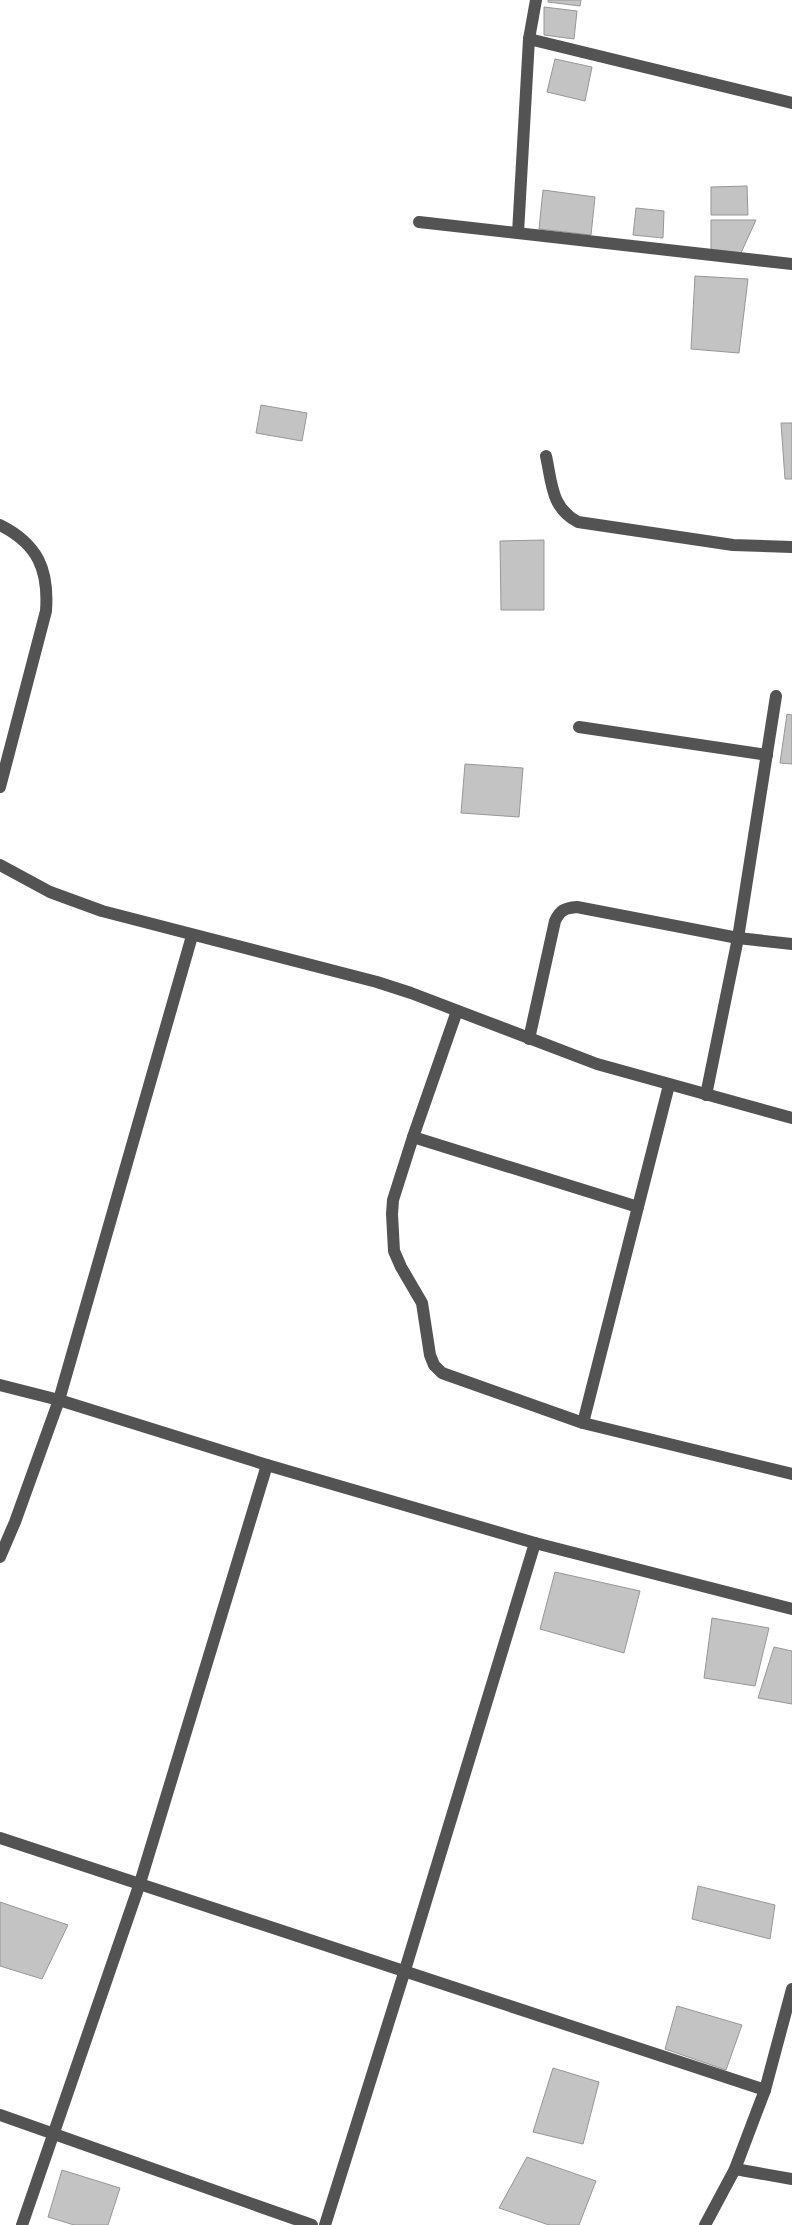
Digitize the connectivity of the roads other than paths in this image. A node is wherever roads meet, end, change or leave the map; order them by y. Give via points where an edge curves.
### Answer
1 (536, 0) edge
2 (529, 39) junction
3 (792, 102) edge
4 (419, 222) dead end
5 (518, 233) junction
6 (792, 264) edge
7 (546, 456) dead end
8 (0, 525) edge
9 (792, 547) edge
10 (776, 696) dead end
11 (579, 727) dead end
12 (766, 756) junction
13 (0, 787) edge
14 (0, 865) edge
15 (192, 936) junction
16 (738, 938) junction
17 (792, 944) edge
18 (457, 1011) junction
19 (529, 1039) junction
20 (669, 1085) junction
21 (706, 1095) junction
22 (792, 1118) edge
23 (413, 1137) junction
24 (638, 1207) junction
25 (0, 1386) edge
26 (59, 1400) junction
27 (583, 1423) junction
28 (267, 1464) junction
29 (792, 1474) edge
30 (535, 1543) junction
31 (0, 1557) edge
32 (792, 1610) edge
33 (0, 1838) edge
34 (140, 1883) junction
35 (405, 1970) junction
36 (792, 1988) edge
37 (765, 2090) junction
38 (0, 2115) edge
39 (54, 2134) junction
40 (735, 2169) junction
41 (792, 2179) edge
42 (22, 2225) edge
43 (312, 2225) edge
44 (325, 2225) edge
45 (705, 2225) edge

1 - 2 street
2 - 3 street
2 - 5 street
4 - 5 street
5 - 6 street
7 - 9 street via 559,506 566,516 578,522 733,545
8 - 13 street via 34,550 43,568 47,590 46,611
10 - 12 street
11 - 12 street
12 - 16 street
14 - 15 street via 76,903
15 - 18 street via 377,982
15 - 26 street
16 - 17 street
16 - 19 street via 577,907 567,908 555,921
16 - 21 street
18 - 19 street
18 - 23 street
19 - 20 street via 597,1064
20 - 21 street
20 - 24 street
21 - 22 street
23 - 24 street
23 - 27 street via 393,1200 392,1232 394,1251 422,1303 434,1365 452,1377
24 - 27 street
25 - 26 street
26 - 28 street
26 - 31 street
27 - 29 street
28 - 30 street
28 - 34 street
30 - 32 street
30 - 35 street
33 - 34 street
34 - 35 street
34 - 39 street
35 - 37 street
35 - 44 street
36 - 37 street
37 - 40 street
38 - 39 street
39 - 42 street
39 - 43 street
40 - 41 street
40 - 45 street

